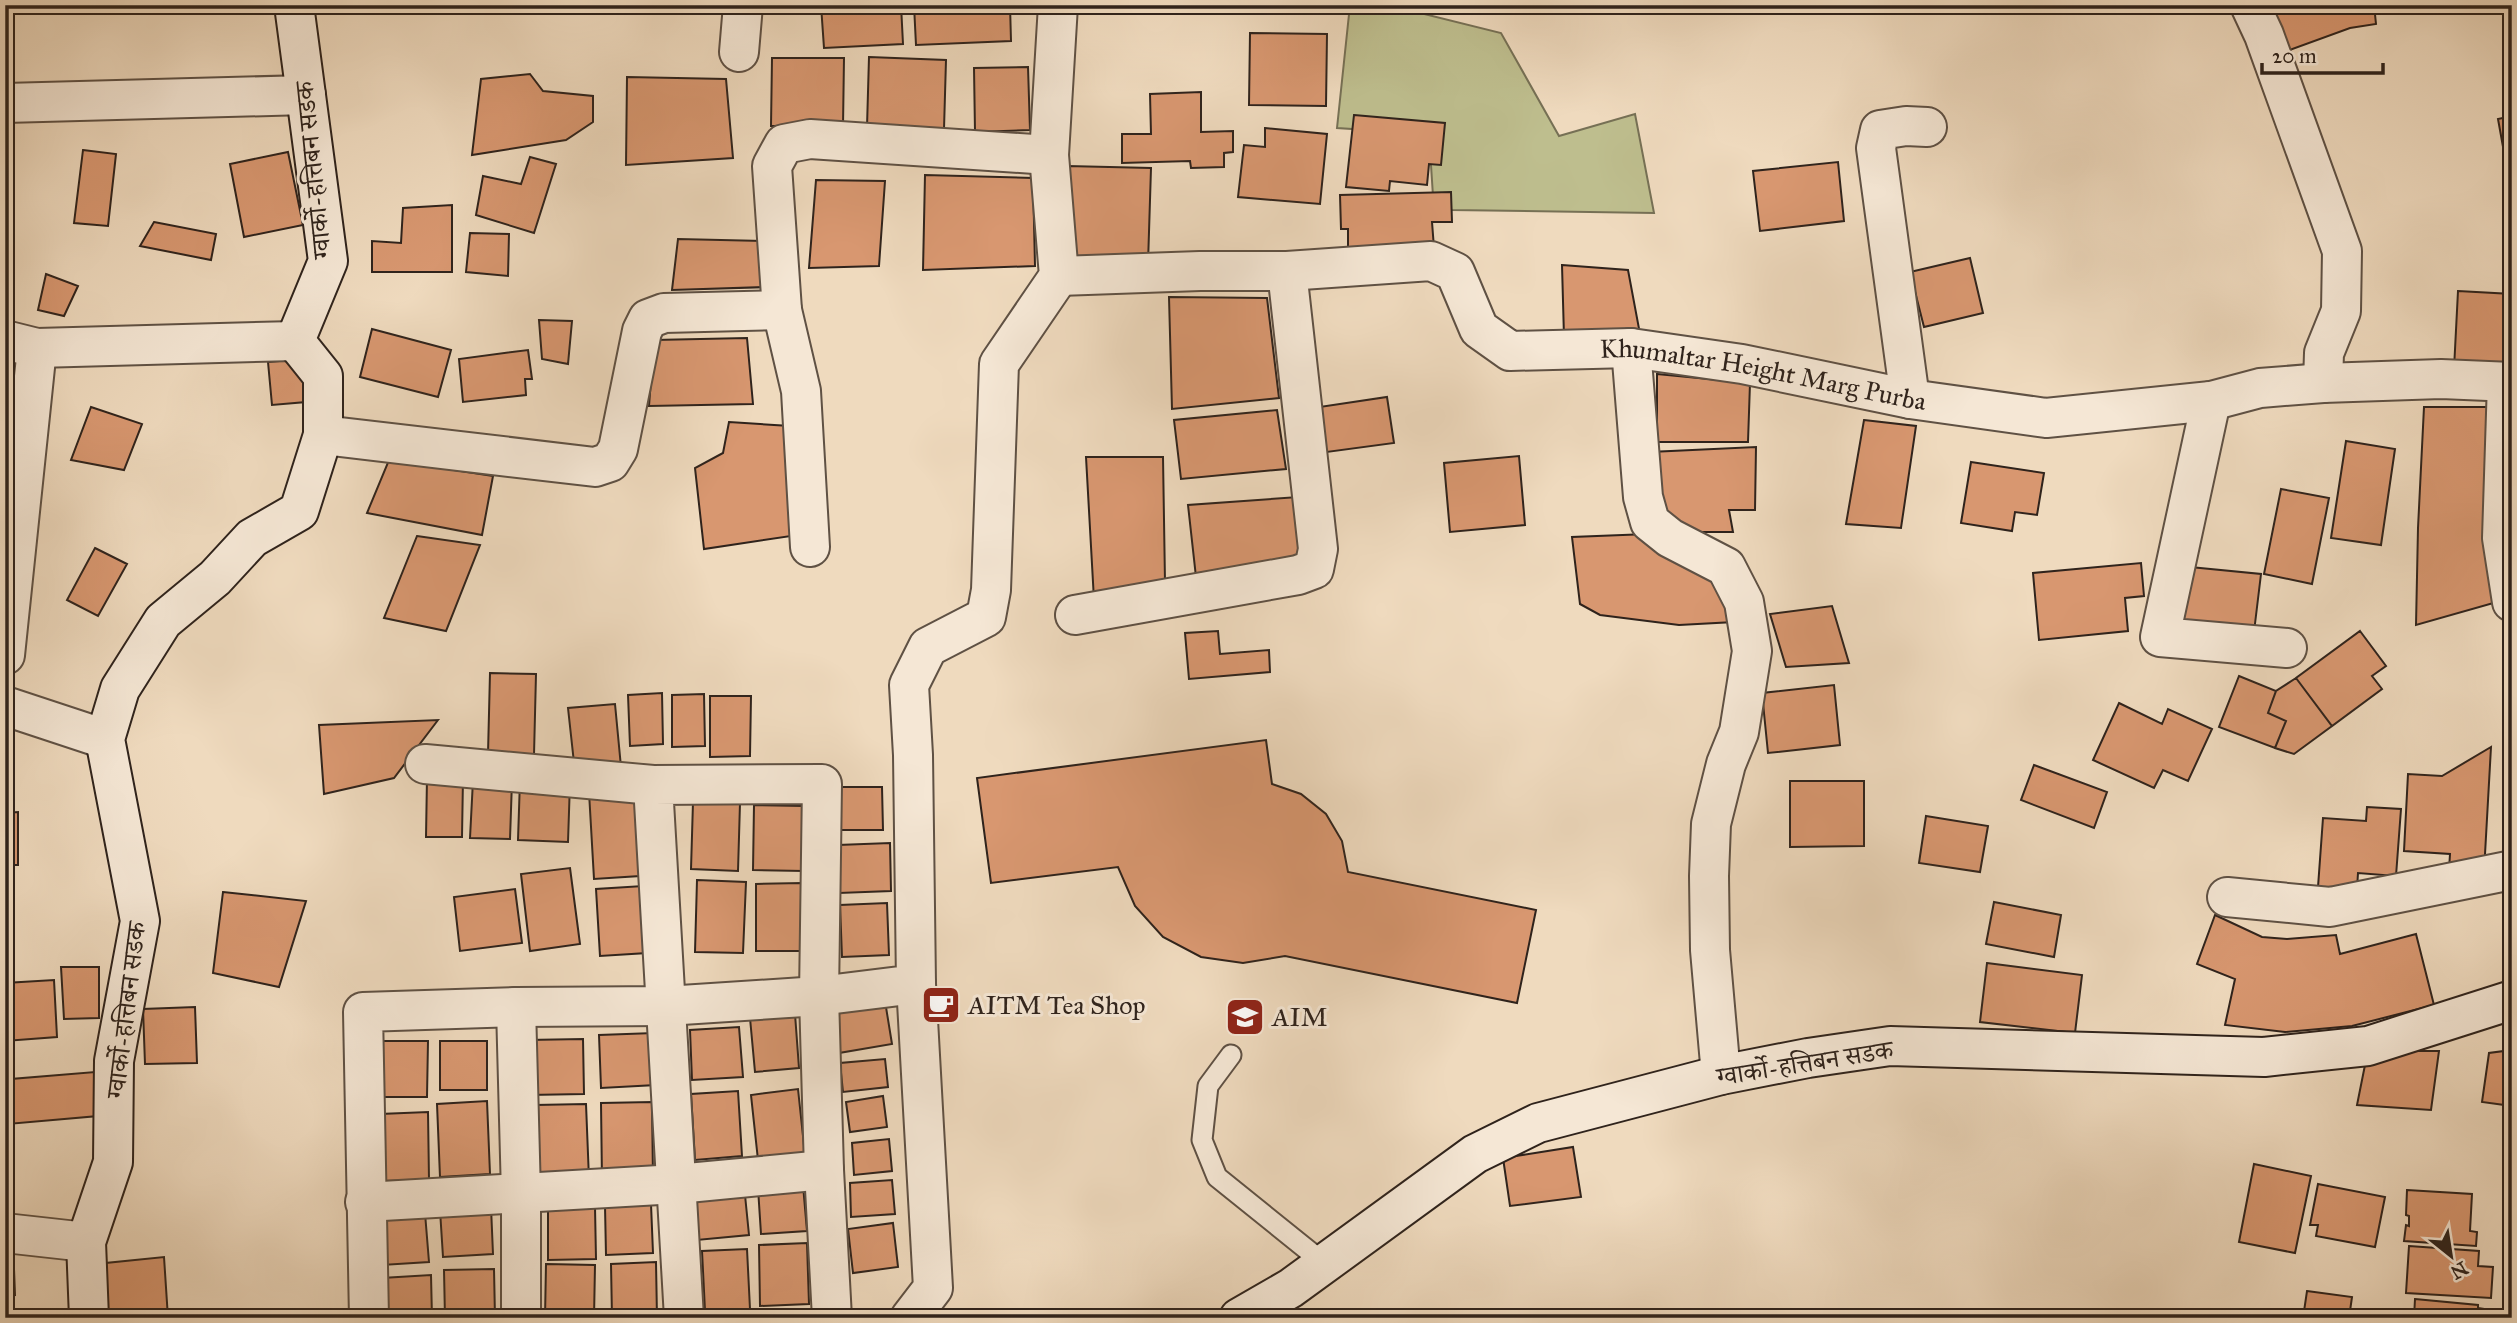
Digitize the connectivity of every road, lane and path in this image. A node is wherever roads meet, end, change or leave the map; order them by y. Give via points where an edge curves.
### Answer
1 (294, 5) edge
2 (743, 5) edge
3 (1058, 5) edge
4 (2250, 5) edge
5 (739, 52) dead end
6 (306, 95) junction
7 (5, 103) edge
8 (1927, 127) dead end
9 (1049, 155) junction
10 (1287, 271) junction
11 (1059, 276) junction
12 (782, 310) junction
13 (295, 341) junction
14 (21, 344) edge
15 (1631, 348) junction
16 (2509, 382) edge
17 (2323, 383) junction
18 (1910, 398) junction
19 (2211, 401) junction
20 (323, 435) junction
21 (810, 547) dead end
22 (2512, 602) edge
23 (1075, 615) dead end
24 (2287, 648) dead end
25 (5, 655) edge
26 (5, 706) edge
27 (105, 739) junction
28 (425, 764) dead end
29 (653, 785) junction
30 (2512, 870) edge
31 (2227, 897) dead end
32 (916, 984) junction
33 (819, 996) junction
34 (2512, 1000) edge
35 (666, 1006) junction
36 (516, 1007) junction
37 (1231, 1055) dead end
38 (1721, 1074) junction
39 (824, 1170) junction
40 (677, 1184) junction
41 (521, 1194) junction
42 (365, 1202) junction
43 (5, 1233) edge
44 (86, 1242) junction
45 (1325, 1264) junction
46 (89, 1318) edge
47 (369, 1318) edge
48 (521, 1318) edge
49 (684, 1318) edge
50 (832, 1318) edge
51 (910, 1318) edge
52 (1239, 1318) edge

1 - 6 street, ग्वार्को-हत्तिबन सडक
2 - 5 street
3 - 9 street
4 - 17 street via 2342,251 2341,311 2324,353
6 - 7 street
6 - 13 street, ग्वार्को-हत्तिबन सडक via 328,261
8 - 18 street via 1880,130 1875,148
9 - 11 street
9 - 12 street via 810,139 784,144 772,166
10 - 11 street, Khumaltar Height Marg Purba
10 - 15 street, Khumaltar Height Marg Purba via 1431,261 1455,272 1479,329 1510,351
10 - 23 street via 1318,549 1314,569
11 - 32 street via 999,364 991,590 986,617 928,647 909,685
12 - 20 street via 664,313 648,319 618,449 610,463 596,467
12 - 21 street via 801,391
13 - 14 street
13 - 20 street, ग्वार्को-हत्तिबन सडक via 323,376
14 - 25 street
15 - 18 street, Khumaltar Height Marg Purba via 1742,363
15 - 38 street via 1643,497 1650,522 1670,538 1726,567 1744,602 1752,651 1739,732 1711,824 1710,950
16 - 17 street, Khumaltar Height Marg Purba
16 - 22 street via 2502,538
17 - 19 street, Khumaltar Height Marg Purba via 2260,388
18 - 19 street, Khumaltar Height Marg Purba via 2046,418
19 - 24 street via 2160,637
20 - 27 street, ग्वार्को-हत्तिबन सडक via 299,511 252,538 215,578 163,621 120,689
26 - 27 street
27 - 44 street, ग्वार्को-हत्तिबन सडक via 140,921 114,1061 113,1162
28 - 29 street
29 - 33 street via 822,783
29 - 35 street
30 - 31 street via 2330,907
32 - 33 street
32 - 51 street via 933,1288
33 - 35 street
33 - 39 street
34 - 38 street, ग्वार्को-हत्तिबन सडक via 2368,1046 2264,1057 1890,1046
35 - 36 street
35 - 40 street
36 - 41 street
36 - 42 street via 363,1012
37 - 45 lane via 1209,1086 1202,1140 1217,1177
38 - 45 street, ग्वार्को-हत्तिबन सडक via 1538,1123 1475,1154
39 - 40 street
39 - 50 street
40 - 41 street
40 - 49 street
41 - 42 street
41 - 48 street
42 - 47 street
43 - 44 street
44 - 46 street, ग्वार्को-हत्तिबन सडक
45 - 52 street, ग्वार्को-हत्तिबन सडक

